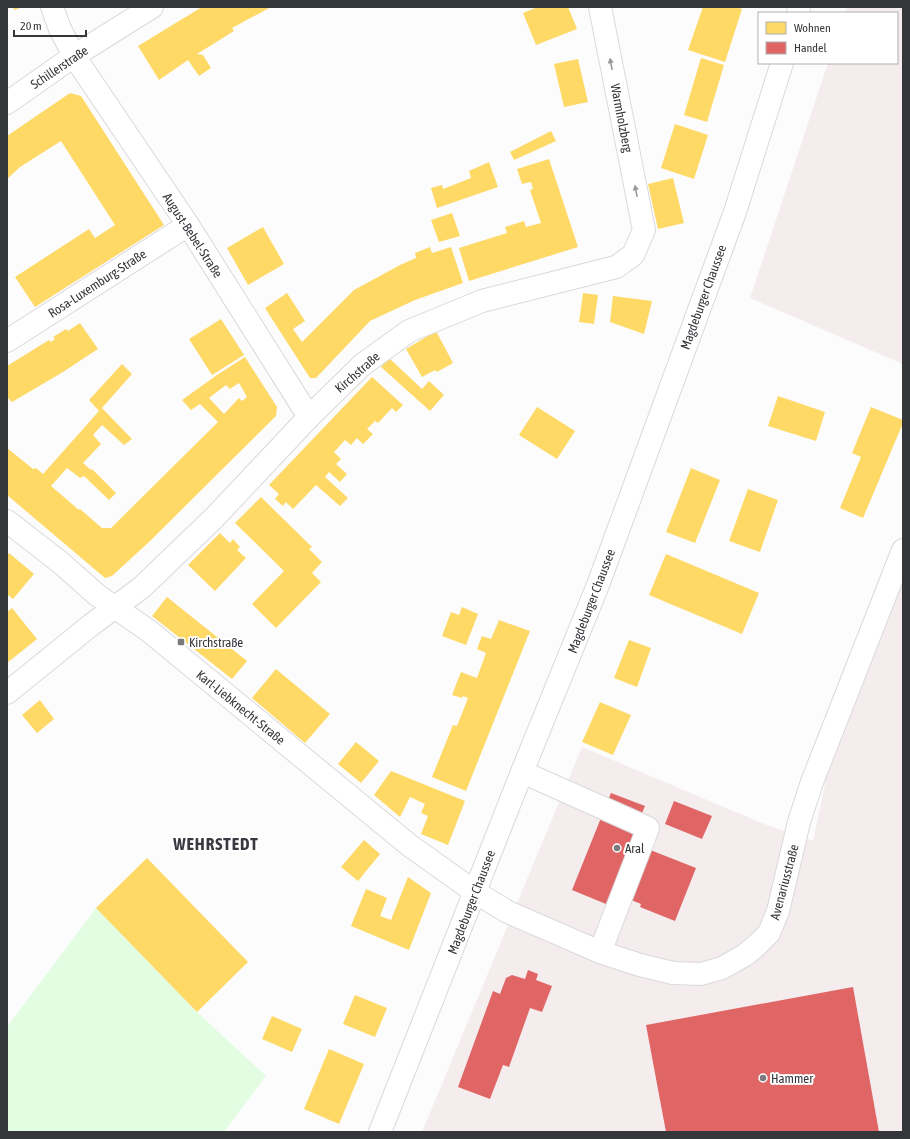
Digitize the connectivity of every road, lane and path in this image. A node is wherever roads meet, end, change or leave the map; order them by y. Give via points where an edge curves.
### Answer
1 (52, 7) edge
2 (152, 7) edge
3 (600, 7) edge
4 (74, 56) junction
5 (782, 64) edge
6 (7, 103) edge
7 (188, 225) junction
8 (644, 230) joint
9 (7, 341) edge
10 (308, 417) junction
11 (7, 521) edge
12 (903, 550) edge
13 (114, 608) junction
14 (7, 693) edge
15 (522, 772) junction
16 (475, 892) junction
17 (600, 952) junction
18 (380, 1132) edge

1 - 4 street, August-Bebel-Straße via 60,30
2 - 4 street, Schillerstraße
8 -> 3 street, Warmholzberg
4 - 6 street, Schillerstraße
4 - 7 street, August-Bebel-Straße
5 - 15 street, Magdeburger Chaussee via 734,212 603,570
7 - 9 street, Rosa-Luxemburg-Straße
7 - 10 street, August-Bebel-Straße
8 - 10 street, Kirchstraße via 633,255 616,267 482,301 409,331 362,365
10 - 13 street, Kirchstraße via 214,518 141,588
11 - 13 street, Karl-Liebknecht-Straße
12 - 17 street, Avenariusstraße via 812,782 799,822 778,911 769,933 745,954 722,968 701,974 640,966
13 - 14 street, Kirchstraße
13 - 16 street, Karl-Liebknecht-Straße via 149,631 409,845
15 - 16 street, Magdeburger Chaussee
15 - 17 street via 648,828
16 - 17 street, Avenariusstraße via 508,912
16 - 18 street, Magdeburger Chaussee

